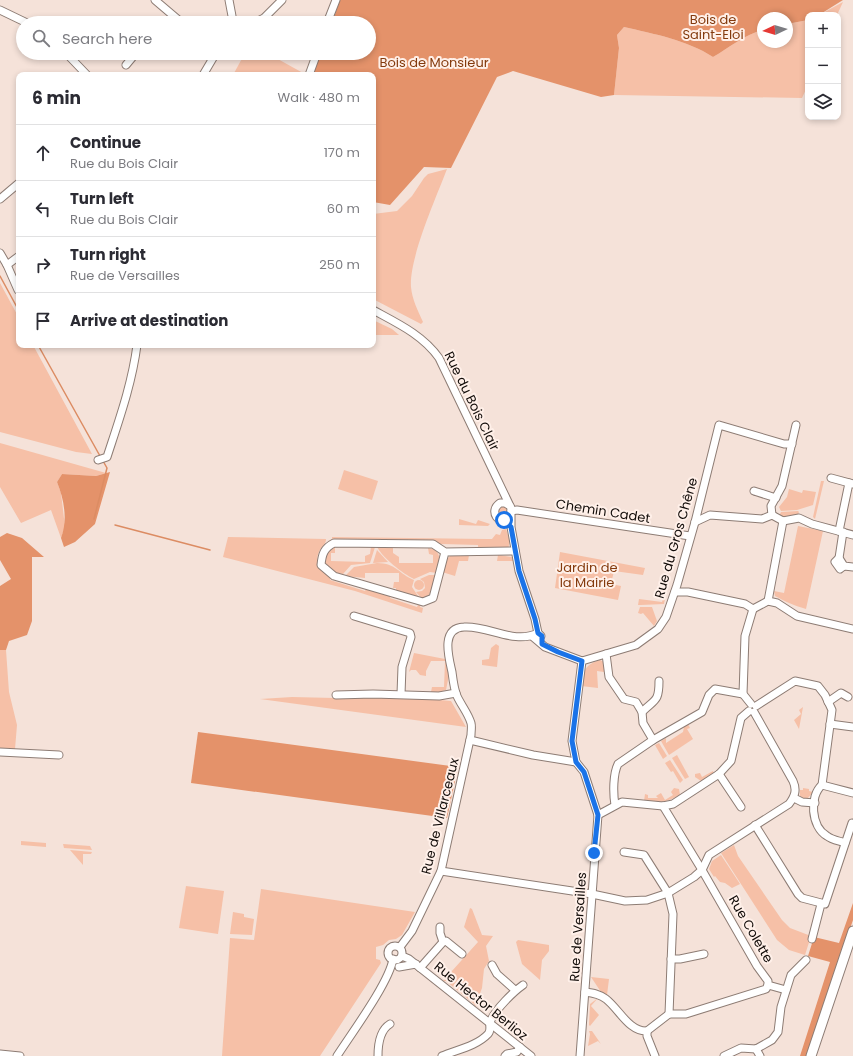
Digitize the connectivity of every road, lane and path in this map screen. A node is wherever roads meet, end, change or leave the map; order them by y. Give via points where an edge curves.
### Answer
1 (155, 0) edge
2 (228, 0) edge
3 (282, 0) edge
4 (336, 0) edge
5 (0, 10) edge
6 (173, 16) edge
7 (232, 16) edge
8 (266, 16) edge
9 (330, 16) edge
10 (16, 18) edge
11 (73, 60) edge
12 (130, 60) edge
13 (212, 60) edge
14 (314, 60) edge
15 (126, 65) dead end
16 (84, 72) edge
17 (205, 72) edge
18 (310, 72) edge
19 (16, 185) edge
20 (0, 199) edge
21 (0, 254) edge
22 (16, 258) edge
23 (7, 265) junction
24 (16, 285) edge
25 (376, 312) edge
26 (137, 348) edge
27 (796, 425) dead end
28 (792, 444) junction
29 (98, 460) dead end
30 (831, 478) dead end
31 (851, 484) edge
32 (499, 486) junction
33 (754, 491) dead end
34 (776, 498) junction
35 (500, 504) junction
36 (509, 513) junction
37 (772, 515) junction
38 (783, 521) junction
39 (695, 522) junction
40 (841, 532) junction
41 (853, 535) edge
42 (690, 536) junction
43 (515, 551) junction
44 (445, 552) junction
45 (853, 568) edge
46 (675, 592) junction
47 (768, 601) junction
48 (753, 609) junction
49 (354, 616) dead end
50 (853, 629) edge
51 (535, 635) junction
52 (606, 654) junction
53 (582, 661) junction
54 (659, 682) dead end
55 (456, 693) junction
56 (401, 694) junction
57 (743, 694) junction
58 (336, 695) dead end
59 (848, 696) dead end
60 (828, 702) junction
61 (752, 708) junction
62 (642, 712) junction
63 (830, 724) junction
64 (853, 727) edge
65 (470, 740) junction
66 (654, 740) junction
67 (479, 742) junction
68 (0, 752) edge
69 (468, 753) junction
70 (59, 755) dead end
71 (576, 762) junction
72 (719, 774) junction
73 (822, 785) junction
74 (853, 793) edge
75 (794, 798) junction
76 (815, 803) junction
77 (615, 805) junction
78 (663, 806) junction
79 (741, 807) dead end
80 (598, 815) junction
81 (852, 823) dead end
82 (755, 825) junction
83 (845, 842) junction
84 (624, 852) dead end
85 (702, 870) junction
86 (441, 871) junction
87 (668, 893) junction
88 (592, 894) junction
89 (823, 904) junction
90 (440, 926) dead end
91 (853, 931) edge
92 (812, 939) dead end
93 (443, 942) junction
94 (400, 947) junction
95 (462, 954) dead end
96 (704, 954) dead end
97 (402, 956) junction
98 (393, 959) junction
99 (671, 959) junction
100 (806, 960) dead end
101 (492, 965) dead end
102 (418, 966) junction
103 (399, 967) dead end
104 (523, 985) dead end
105 (768, 985) junction
106 (515, 990) junction
107 (786, 990) junction
108 (585, 992) junction
109 (669, 1014) junction
110 (390, 1024) dead end
111 (489, 1024) junction
112 (647, 1031) junction
113 (520, 1047) junction
114 (756, 1049) junction
115 (0, 1054) edge
116 (20, 1056) edge
117 (337, 1056) edge
118 (378, 1056) edge
119 (442, 1056) edge
120 (505, 1056) edge
121 (530, 1056) edge
122 (580, 1056) edge
123 (655, 1056) edge
124 (724, 1056) edge
125 (760, 1056) edge
126 (811, 1056) edge

1 - 6 street
2 - 7 street
3 - 8 street
4 - 9 street
5 - 10 street
11 - 16 street
12 - 15 street
13 - 17 street
14 - 18 street
19 - 20 street
21 - 23 street
22 - 23 street
23 - 24 street
25 - 32 street, Rue du Bois Clair via 418,336 435,352
26 - 29 street via 120,419 107,457
27 - 28 street
28 - 34 street via 782,486
28 - 39 street, Rue du Gros Chêne via 784,444 719,425
30 - 31 street
31 - 40 street
32 - 35 street, Rue du Bois Clair
32 - 36 street, Rue du Bois Clair
33 - 34 street
34 - 37 street via 771,506
35 - 36 street, Chemin Cadet via 506,503
35 - 36 street, Rue du Bois Clair via 496,506 496,518
36 - 42 street, Chemin Cadet via 517,510
36 - 43 street, Rue du Bois Clair
37 - 38 street
37 - 39 street via 762,519 710,515
38 - 40 street via 799,518
38 - 47 street
39 - 42 street, Rue du Gros Chêne
40 - 41 street
40 - 45 street via 839,558 844,566
42 - 46 street, Rue du Gros Chêne
43 - 44 street
43 - 51 street, Rue du Bois Clair
44 - 44 street via 433,544 334,543 327,546 321,565 334,576 423,602 432,598
46 - 48 street via 688,592 745,604
46 - 52 street, Rue du Gros Chêne via 663,624 649,637 636,645
47 - 48 street
47 - 50 street via 777,603 797,616
48 - 57 street via 745,636
49 - 56 street via 410,633 402,667
51 - 53 street via 542,644
51 - 55 street, Rue de Villarceaux via 507,636 471,627 455,629 450,634 448,643
52 - 53 street
52 - 62 street via 609,677 624,699 636,702
53 - 71 street, Rue de Versailles via 573,736
54 - 62 street via 658,698
55 - 56 street via 439,696
55 - 65 street, Rue de Villarceaux via 471,725
56 - 58 street
57 - 61 street
57 - 66 street via 715,690 709,695 702,712
59 - 60 street via 841,693
60 - 61 street via 818,686 799,680 791,682
60 - 63 street via 832,710
61 - 72 street via 741,718 731,760
61 - 75 street via 796,787
62 - 66 street via 643,722
63 - 64 street
63 - 73 street
65 - 67 street
65 - 69 street, Rue de Villarceaux
66 - 77 street via 618,764
67 - 69 street, Rue de Villarceaux
67 - 71 street via 566,762
68 - 70 street
69 - 86 street, Rue de Villarceaux
71 - 80 street, Rue de Versailles via 584,772
72 - 78 street via 673,804
72 - 79 street
73 - 74 street
73 - 76 street via 818,788
75 - 76 street via 802,802
75 - 82 street via 789,804
76 - 83 street via 814,817 820,830 826,836
77 - 78 street via 622,802
77 - 80 street
78 - 85 street
80 - 88 street, Rue de Versailles
81 - 83 street
82 - 85 street via 709,856
82 - 89 street via 798,894 802,898
83 - 89 street
84 - 87 street via 644,855
85 - 87 street
85 - 105 street, Rue Colette
86 - 88 street
86 - 94 street, Rue de Villarceaux via 412,930
87 - 88 street via 636,901
87 - 99 street via 674,914
88 - 108 street, Rue de Versailles
89 - 92 street
90 - 93 street
91 - 126 main road
93 - 95 street via 446,941
93 - 102 street
94 - 97 street
94 - 98 street via 396,945 390,948 389,954
96 - 99 street
97 - 98 street
97 - 102 street, Rue Hector Berlioz
98 - 117 street via 377,992
99 - 109 street
100 - 107 street via 791,974
101 - 106 street
102 - 103 street, Rue Hector Berlioz
102 - 111 street, Rue Hector Berlioz
104 - 106 street
105 - 107 street
105 - 109 street via 766,989 686,1014
106 - 111 street
107 - 114 street via 778,1032 772,1040
108 - 112 street via 606,998 635,1029
108 - 122 street, Rue de Versailles
109 - 112 street
110 - 118 street via 381,1035
111 - 113 street, Rue Hector Berlioz
111 - 119 street via 490,1031 487,1035
112 - 123 street via 646,1036
113 - 120 street via 517,1052
113 - 121 street, Rue Hector Berlioz
114 - 124 street via 741,1048
114 - 125 street
115 - 116 street

